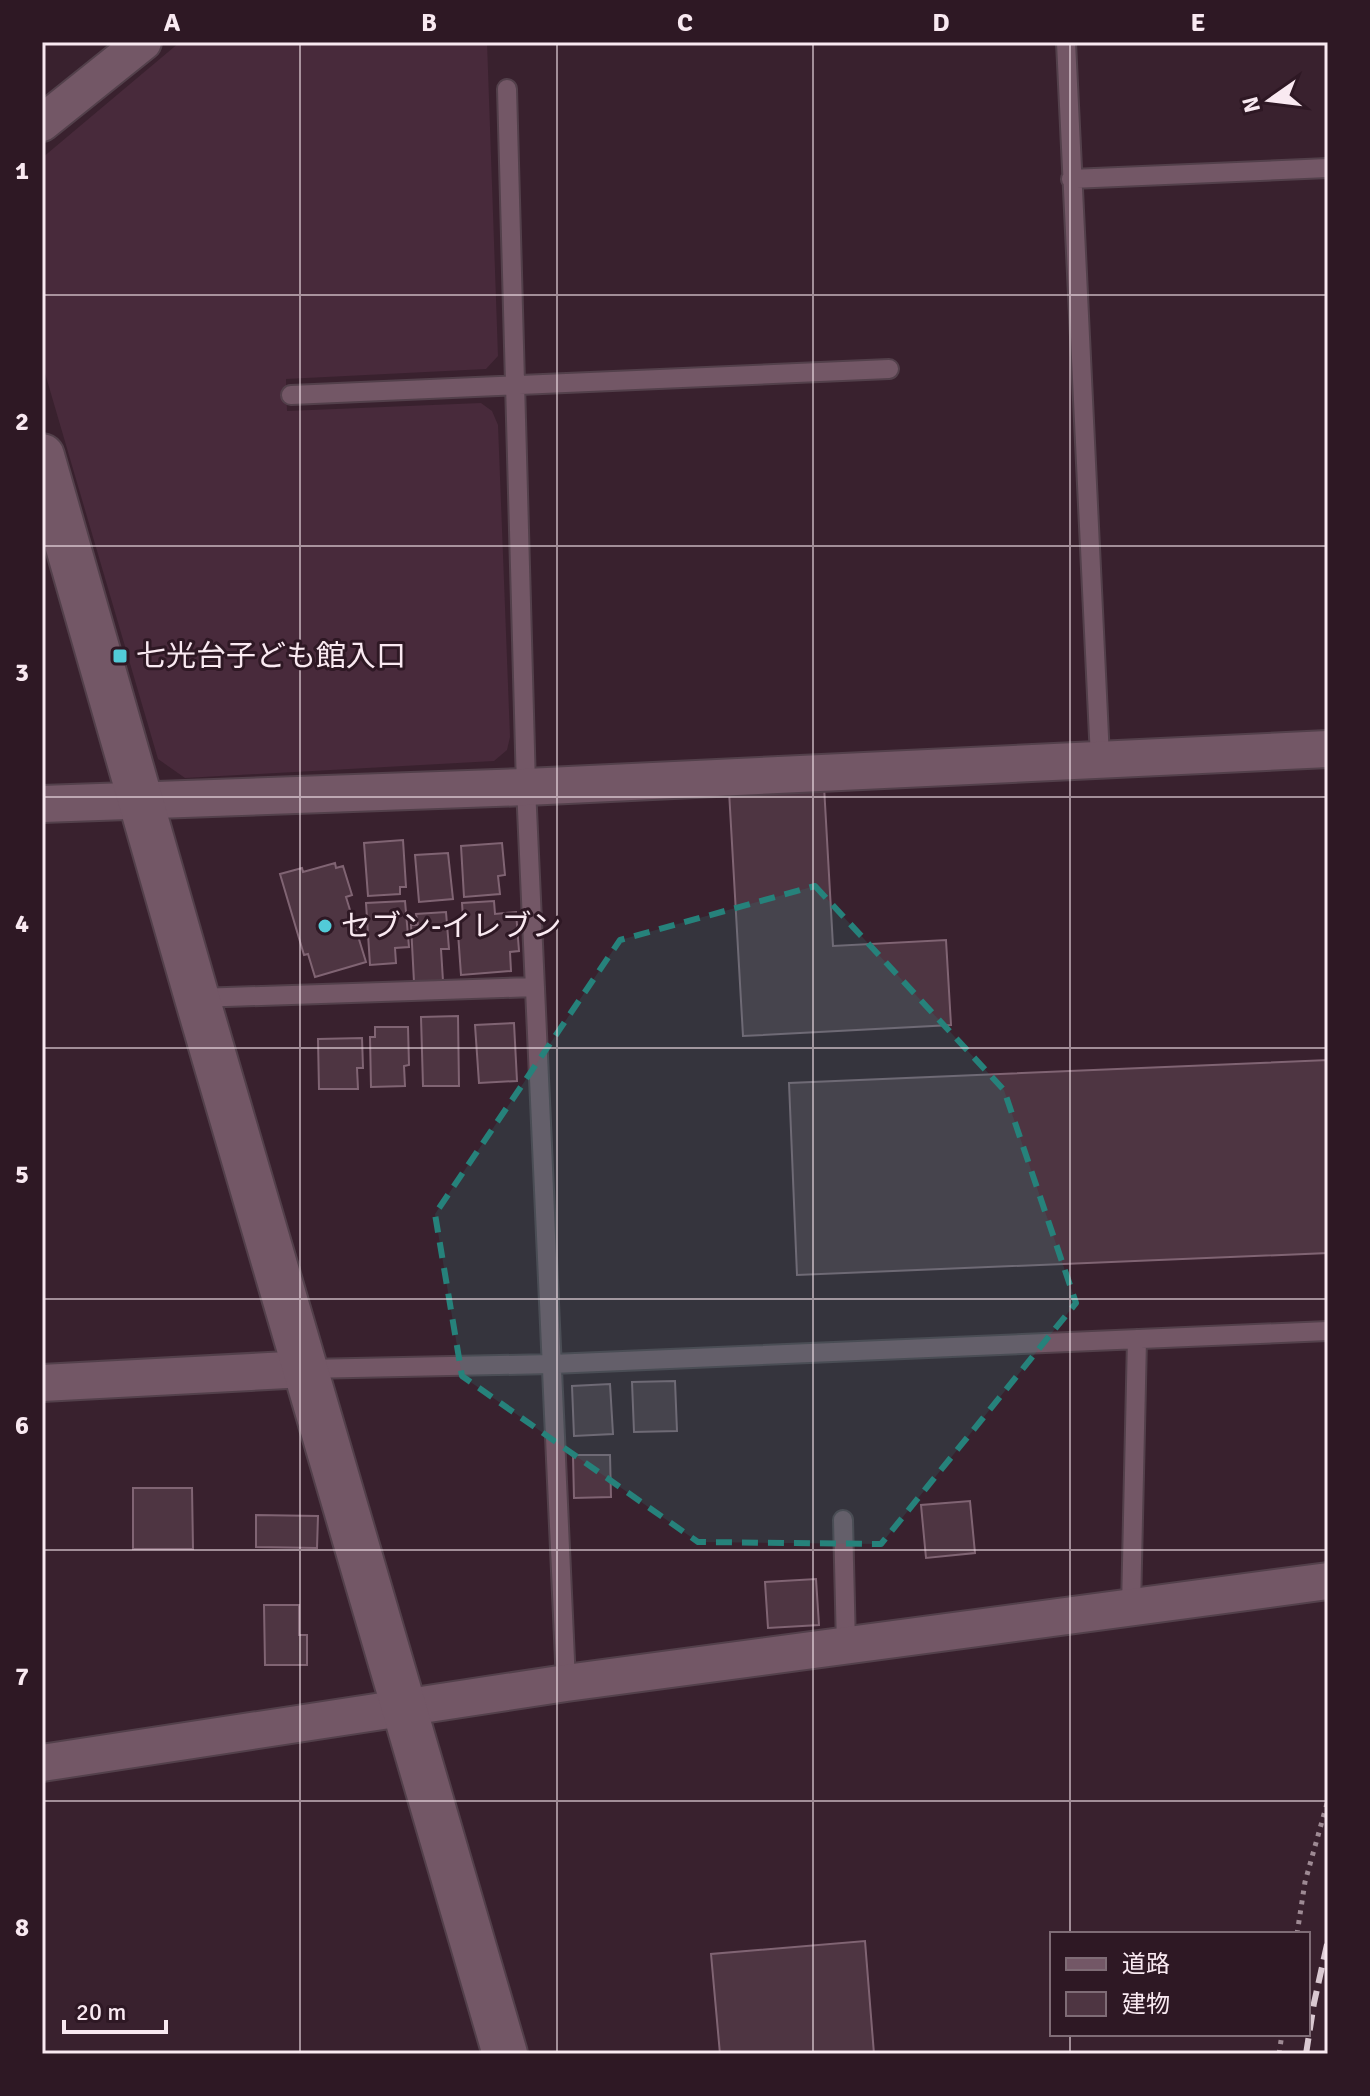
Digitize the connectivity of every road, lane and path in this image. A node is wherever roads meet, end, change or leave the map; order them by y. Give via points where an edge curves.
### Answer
1 (143, 42) edge
2 (1066, 42) edge
3 (507, 89) dead end
4 (42, 123) edge
5 (1328, 168) edge
6 (1071, 179) junction
7 (889, 369) dead end
8 (516, 385) junction
9 (291, 395) dead end
10 (42, 456) edge
11 (1328, 749) edge
12 (1100, 758) junction
13 (526, 787) junction
14 (140, 799) junction
15 (42, 804) edge
16 (535, 987) junction
17 (197, 998) junction
18 (1328, 1331) edge
19 (1137, 1339) junction
20 (552, 1364) junction
21 (306, 1369) junction
22 (42, 1383) edge
23 (843, 1520) dead end
24 (1328, 1581) edge
25 (1131, 1608) junction
26 (846, 1646) junction
27 (566, 1683) junction
28 (404, 1708) junction
29 (42, 1763) edge
30 (1328, 1800) edge
31 (1297, 1932) edge
32 (505, 2054) edge

1 - 4 street
2 - 6 lane
3 - 8 lane
5 - 6 lane
6 - 12 lane
7 - 8 lane
8 - 9 lane
8 - 13 lane
10 - 14 street
11 - 12 street
12 - 13 street
13 - 14 street
13 - 16 lane
14 - 15 street
14 - 17 street
16 - 17 lane
16 - 20 lane
17 - 21 street
18 - 19 lane
19 - 20 lane
19 - 25 lane
20 - 21 lane
20 - 27 lane
21 - 22 street
21 - 28 street
23 - 26 lane
24 - 25 street
25 - 26 street
26 - 27 street
27 - 28 street
28 - 29 street
28 - 32 street
30 - 31 path

